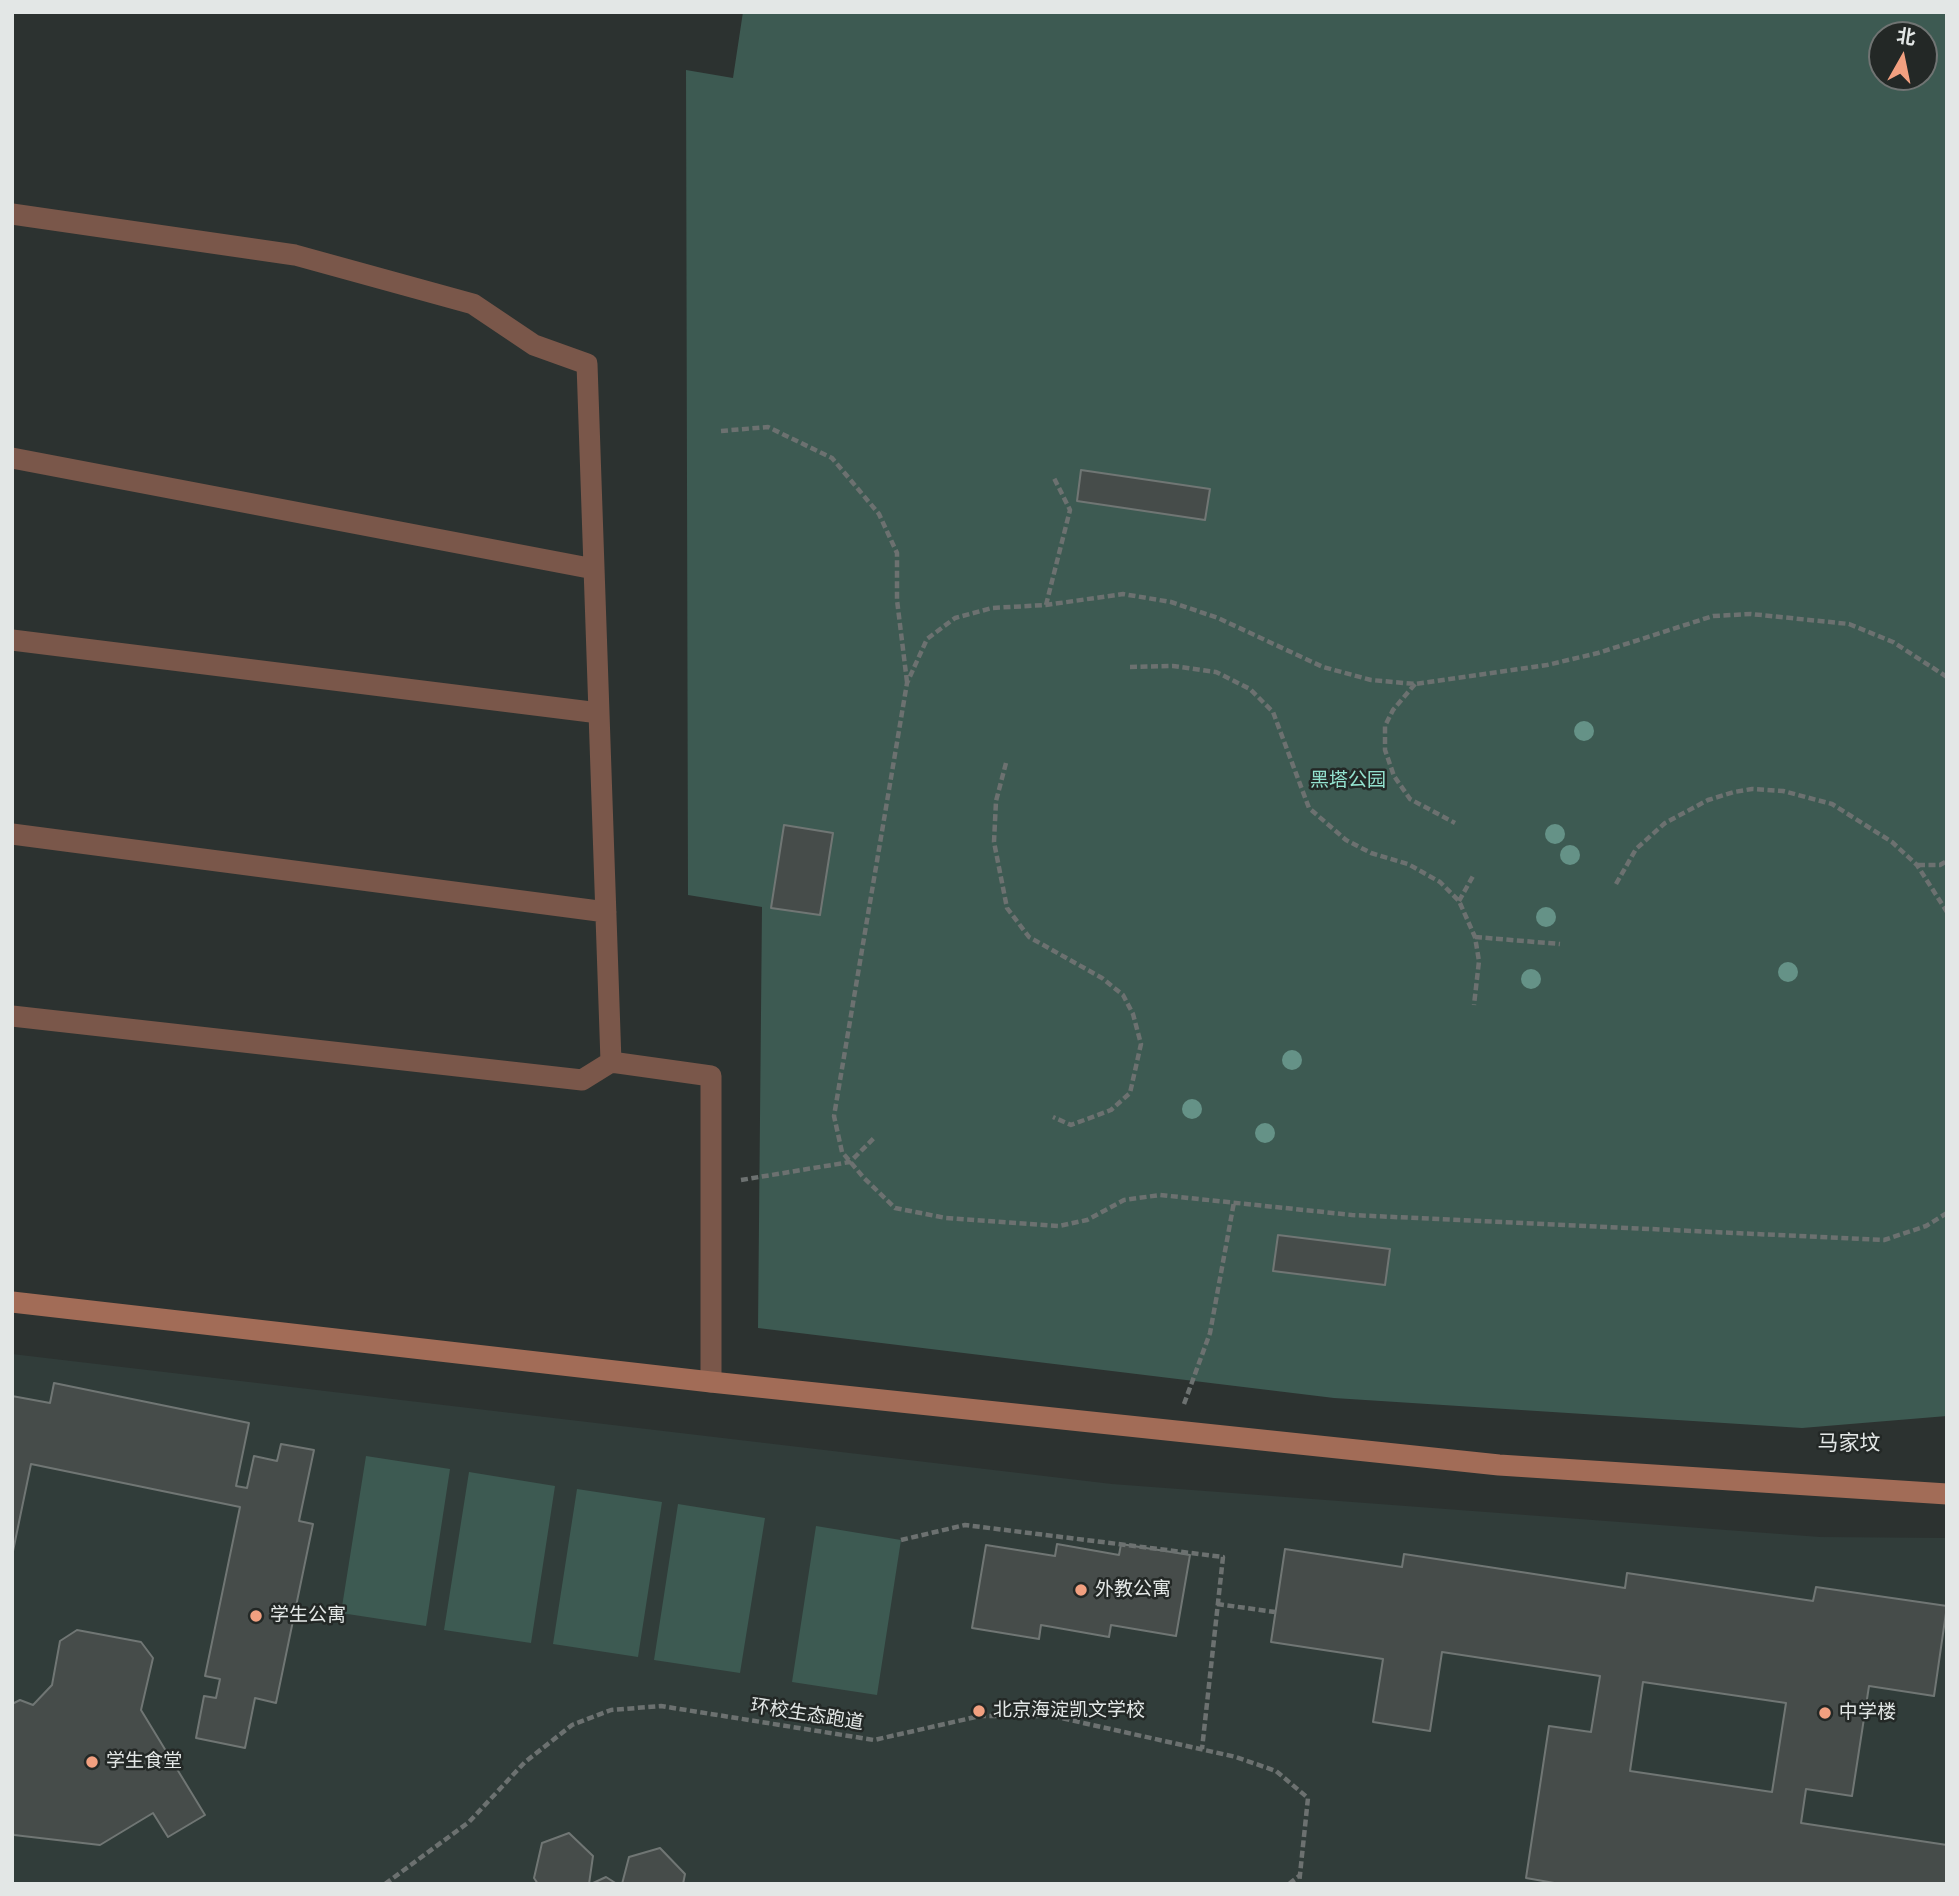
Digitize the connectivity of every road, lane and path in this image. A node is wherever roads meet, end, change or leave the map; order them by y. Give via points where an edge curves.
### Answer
1 (12, 214) edge
2 (721, 431) dead end
3 (12, 458) edge
4 (1053, 476) dead end
5 (594, 569) junction
6 (1046, 605) junction
7 (12, 640) edge
8 (1130, 667) dead end
9 (1947, 677) edge
10 (907, 683) junction
11 (1416, 684) junction
12 (599, 713) junction
13 (1006, 763) dead end
14 (1455, 823) dead end
15 (12, 834) edge
16 (1947, 860) edge
17 (1917, 865) junction
18 (1473, 876) dead end
19 (1616, 884) dead end
20 (1459, 901) junction
21 (606, 912) junction
22 (1947, 912) edge
23 (1475, 937) junction
24 (1560, 944) dead end
25 (1474, 1005) dead end
26 (12, 1016) edge
27 (611, 1062) junction
28 (1053, 1117) dead end
29 (874, 1137) dead end
30 (850, 1162) junction
31 (711, 1185) junction
32 (1234, 1202) junction
33 (1947, 1213) edge
34 (12, 1302) edge
35 (711, 1382) junction
36 (1174, 1431) junction
37 (1947, 1494) edge
38 (901, 1540) dead end
39 (1217, 1604) junction
40 (1275, 1612) dead end
41 (1202, 1749) junction
42 (1299, 1876) junction
43 (385, 1884) edge
44 (1289, 1884) edge
45 (1299, 1884) edge

1 - 5 street via 295,255 473,304 534,345 587,364
2 - 10 path via 768,428 832,458 879,514 897,553 897,600
3 - 5 street
4 - 6 path via 1070,510
5 - 12 street
6 - 10 path via 992,608 955,618 927,639
6 - 11 path via 1123,594 1171,602 1218,618 1323,667 1371,680
7 - 12 street
8 - 20 path via 1174,666 1216,672 1250,689 1273,712 1309,808 1346,840 1408,864 1440,882
9 - 11 path via 1894,642 1849,624 1751,614 1713,616 1547,665
10 - 30 path via 836,1090 834,1116 842,1152
11 - 14 path via 1385,726 1385,750 1394,776 1410,799
12 - 21 street
13 - 28 path via 996,801 995,842 1007,908 1030,937 1123,995 1140,1044 1130,1093 1111,1110 1071,1125
15 - 21 street
16 - 17 path via 1940,865
17 - 19 path via 1870,826 1832,804 1807,795 1752,789 1708,800 1665,823 1636,849
17 - 22 path
18 - 20 path
20 - 23 path
21 - 27 street
23 - 24 path
23 - 25 path via 1479,961
26 - 27 street via 582,1080
27 - 31 street via 711,1076
29 - 30 path
30 - 31 path
30 - 32 path via 895,1208 946,1218 1059,1226 1087,1220 1124,1200 1160,1195
31 - 35 street
32 - 33 path via 1352,1216 1884,1240 1926,1226
32 - 36 path via 1210,1332
34 - 35 street
35 - 36 street
36 - 37 street via 1499,1465
38 - 39 path via 965,1525 1223,1557
39 - 40 path
39 - 41 path
41 - 42 path, 环校生态跑道 via 1276,1771 1308,1798
41 - 43 path, 环校生态跑道 via 1052,1716 980,1716 874,1740 661,1706 611,1710 572,1725 525,1762 469,1822
42 - 44 path
42 - 45 path, 环校生态跑道

